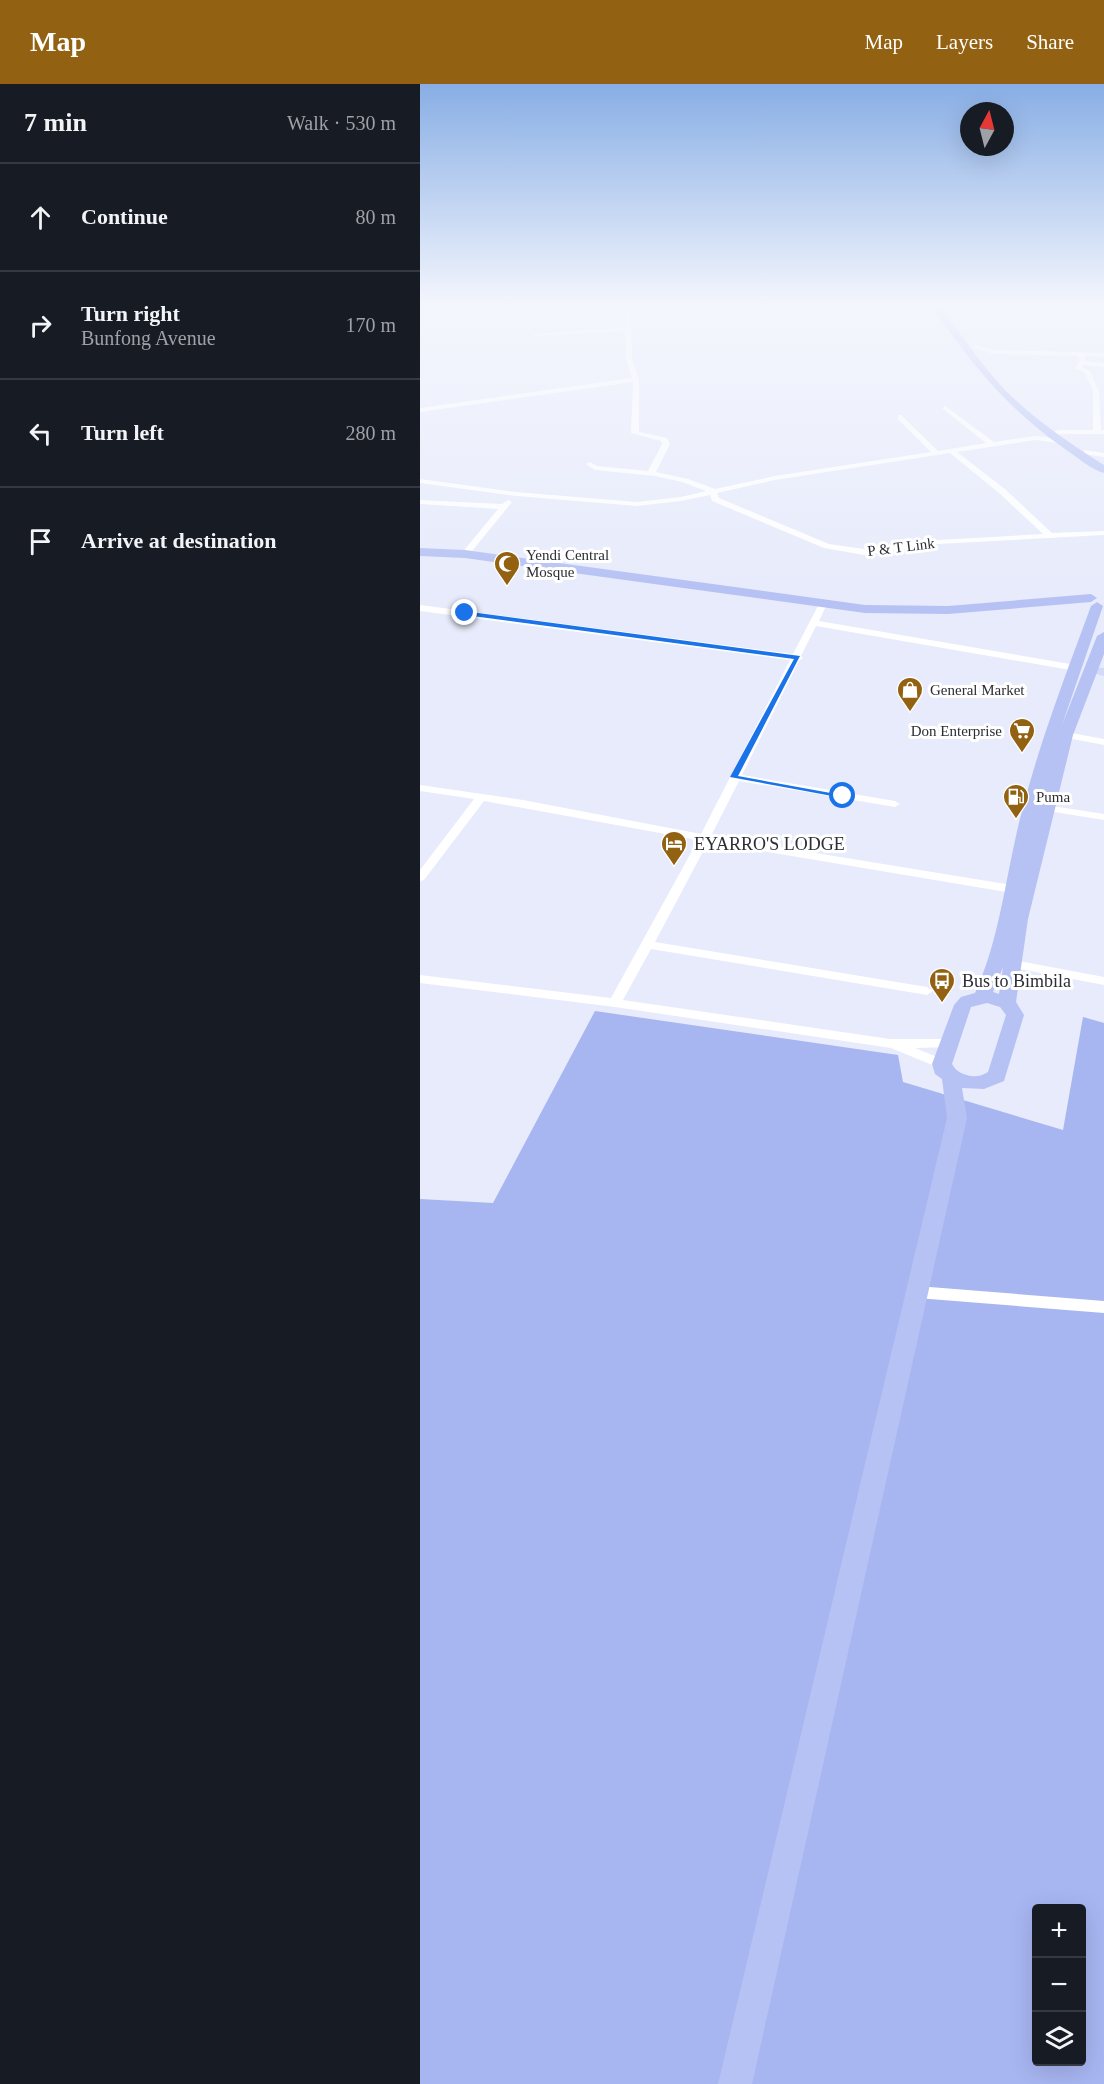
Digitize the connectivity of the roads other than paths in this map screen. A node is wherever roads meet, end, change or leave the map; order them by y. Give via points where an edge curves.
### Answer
1 (494, 399) edge
2 (636, 399) edge
3 (1013, 399) edge
4 (1020, 399) edge
5 (1100, 399) edge
6 (945, 408) dead end
7 (420, 410) edge
8 (901, 417) dead end
9 (1100, 419) edge
10 (1100, 431) edge
11 (1053, 435) junction
12 (1036, 438) junction
13 (993, 445) junction
14 (951, 451) junction
15 (1087, 452) junction
16 (937, 454) junction
17 (1104, 455) edge
18 (590, 464) dead end
19 (1104, 465) edge
20 (1104, 470) edge
21 (651, 472) junction
22 (420, 481) edge
23 (713, 491) junction
24 (516, 494) junction
25 (420, 502) edge
26 (504, 507) junction
27 (1104, 533) edge
28 (1050, 536) junction
29 (420, 552) edge
30 (465, 554) junction
31 (1104, 591) edge
32 (823, 604) junction
33 (1096, 604) edge
34 (420, 608) edge
35 (813, 623) junction
36 (1104, 636) edge
37 (798, 658) junction
38 (1090, 670) edge
39 (1066, 735) junction
40 (1104, 742) edge
41 (734, 777) junction
42 (420, 788) edge
43 (481, 797) junction
44 (895, 804) dead end
45 (1046, 808) junction
46 (1104, 817) edge
47 (703, 838) junction
48 (420, 878) edge
49 (1012, 889) junction
50 (649, 945) junction
51 (1014, 964) junction
52 (420, 979) edge
53 (1104, 981) edge
54 (927, 991) dead end
55 (982, 997) junction
56 (615, 1003) junction
57 (1007, 1004) junction
58 (890, 1043) junction
59 (949, 1044) junction
60 (947, 1070) junction
61 (984, 1083) junction
62 (957, 1118) junction
63 (917, 1292) junction
64 (1104, 1307) edge
65 (735, 2084) edge

1 - 7 street
2 - 21 street via 635,433 664,440 666,444
3 - 11 highway
4 - 11 highway
5 - 9 street
6 - 13 street
8 - 16 street
9 - 10 street
10 - 11 street
11 - 12 street
11 - 12 street
11 - 15 highway
11 - 20 highway
12 - 13 street
13 - 14 street
14 - 16 street
14 - 28 street
15 - 17 street
15 - 19 highway
16 - 23 street
18 - 21 street via 595,468
21 - 23 street
22 - 24 street
23 - 24 street via 637,504
23 - 28 street, P & T Link via 716,499 841,549 864,552 938,542
24 - 26 street
25 - 26 street
26 - 30 street
27 - 28 street, P & T Link
29 - 30 highway
30 - 32 highway
31 - 33 highway
32 - 33 highway via 901,611 1062,602
32 - 35 street
33 - 38 highway
34 - 37 street
35 - 37 street
35 - 38 street
36 - 38 highway
37 - 41 street
38 - 39 highway
38 - 49 highway via 1046,748
39 - 40 street
39 - 45 highway
41 - 44 street
41 - 47 street
42 - 43 street
43 - 47 street
43 - 48 street
45 - 46 street
45 - 51 highway via 1019,919
47 - 49 street
47 - 50 street
49 - 55 highway via 994,973
50 - 54 street
50 - 56 street
51 - 53 street
51 - 57 highway
52 - 56 street
55 - 57 highway
55 - 59 highway via 967,1000 963,1005
56 - 58 street
57 - 61 highway via 1015,1015 997,1076
58 - 59 street
58 - 60 street
59 - 60 highway
60 - 61 highway via 970,1083
60 - 62 highway
61 - 62 highway
62 - 63 highway
63 - 64 street
63 - 65 highway

